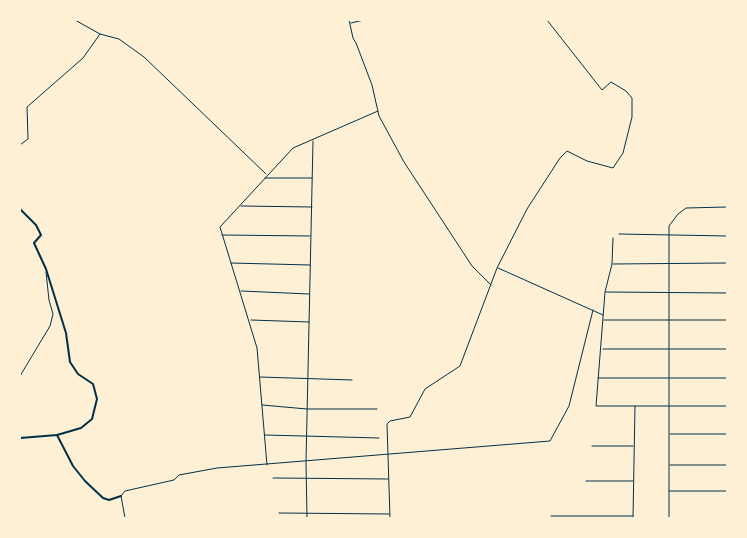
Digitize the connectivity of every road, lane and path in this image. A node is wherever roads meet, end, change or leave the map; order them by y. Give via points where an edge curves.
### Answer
1 (75, 20) edge
2 (364, 20) edge
3 (547, 20) edge
4 (350, 21) edge
5 (100, 34) junction
6 (378, 111) junction
7 (313, 140) junction
8 (20, 145) edge
9 (266, 174) junction
10 (264, 178) junction
11 (312, 178) junction
12 (240, 206) junction
13 (312, 207) junction
14 (727, 207) edge
15 (20, 209) edge
16 (619, 234) dead end
17 (221, 235) junction
18 (669, 235) junction
19 (311, 236) junction
20 (727, 236) edge
21 (613, 238) dead end
22 (230, 263) junction
23 (670, 263) junction
24 (727, 263) edge
25 (612, 264) junction
26 (310, 265) junction
27 (497, 268) junction
28 (46, 269) junction
29 (491, 286) junction
30 (240, 291) junction
31 (605, 292) junction
32 (671, 292) junction
33 (727, 293) edge
34 (310, 294) junction
35 (593, 310) junction
36 (603, 315) junction
37 (250, 320) junction
38 (603, 320) junction
39 (670, 320) junction
40 (727, 320) edge
41 (309, 322) junction
42 (602, 349) junction
43 (670, 349) junction
44 (727, 349) edge
45 (20, 376) edge
46 (260, 377) junction
47 (669, 377) junction
48 (308, 378) junction
49 (598, 378) junction
50 (727, 378) edge
51 (352, 380) dead end
52 (261, 405) junction
53 (635, 406) junction
54 (669, 406) junction
55 (727, 406) edge
56 (307, 409) junction
57 (377, 409) dead end
58 (669, 434) junction
59 (727, 434) edge
60 (57, 435) junction
61 (264, 435) junction
62 (307, 436) junction
63 (20, 438) edge
64 (379, 438) dead end
65 (592, 446) dead end
66 (634, 446) junction
67 (389, 454) junction
68 (306, 462) junction
69 (727, 465) edge
70 (267, 466) junction
71 (670, 466) junction
72 (273, 478) dead end
73 (306, 478) junction
74 (389, 479) junction
75 (586, 481) dead end
76 (634, 481) junction
77 (669, 491) junction
78 (727, 491) edge
79 (121, 496) junction
80 (279, 513) dead end
81 (307, 513) junction
82 (390, 514) junction
83 (551, 516) dead end
84 (633, 517) edge
85 (125, 518) edge
86 (307, 518) edge
87 (390, 518) edge
88 (669, 518) edge

1 - 5 street
2 - 4 street
3 - 27 street via 602,90 611,82 626,91 632,98 632,117 623,152 613,168 587,162 567,151 560,158 527,209
4 - 6 street
5 - 8 street via 84,58 27,107 28,139
5 - 9 street via 119,39 144,57
6 - 7 street
6 - 29 street via 404,162 472,266
7 - 9 street via 293,148
7 - 11 street
9 - 10 street
10 - 11 street
10 - 12 street
11 - 13 street
12 - 13 street
12 - 17 street via 221,224
13 - 19 street
14 - 18 street via 686,208 670,223
15 - 28 street via 36,224 41,235 34,242
16 - 18 street
17 - 19 street
17 - 22 street
18 - 20 street
18 - 23 street
19 - 26 street
21 - 25 street
22 - 26 street
22 - 30 street
23 - 24 street
23 - 25 street
23 - 32 street
25 - 31 street
26 - 34 street
27 - 29 street
27 - 35 street
28 - 45 street via 53,314 50,326
28 - 60 street via 66,332 70,362 78,374 93,384 97,399 92,419 81,428
29 - 67 street via 460,366 425,389 410,417 387,424
30 - 34 street
30 - 37 street
31 - 32 street
31 - 36 street
32 - 33 street
32 - 39 street
34 - 41 street
35 - 36 street
35 - 67 street via 569,406 550,441
36 - 38 street
37 - 41 street
37 - 46 street
38 - 39 street
38 - 42 street
39 - 40 street
39 - 43 street
41 - 48 street
42 - 43 street
42 - 49 street
43 - 44 street
43 - 47 street
46 - 48 street
46 - 52 street
47 - 49 street
47 - 50 street
47 - 54 street
48 - 51 street
48 - 56 street
49 - 53 street via 596,406
52 - 56 street
52 - 61 street
53 - 54 street
53 - 66 street
54 - 55 street
54 - 58 street
56 - 57 street
56 - 62 street
58 - 59 street
58 - 71 street
60 - 63 street
60 - 79 street via 72,466 85,481 103,498 109,500
61 - 62 street
61 - 70 street
62 - 64 street
62 - 68 street
65 - 66 street
66 - 76 street
67 - 68 street
67 - 74 street
68 - 70 street
68 - 73 street
69 - 71 street
70 - 79 street via 217,468 179,475 174,480 125,491
71 - 77 street
72 - 73 street
73 - 74 street
73 - 81 street
74 - 82 street
75 - 76 street
76 - 84 street
77 - 78 street
77 - 88 street
79 - 85 street
80 - 81 street
81 - 82 street
81 - 86 street
82 - 87 street
83 - 84 street

